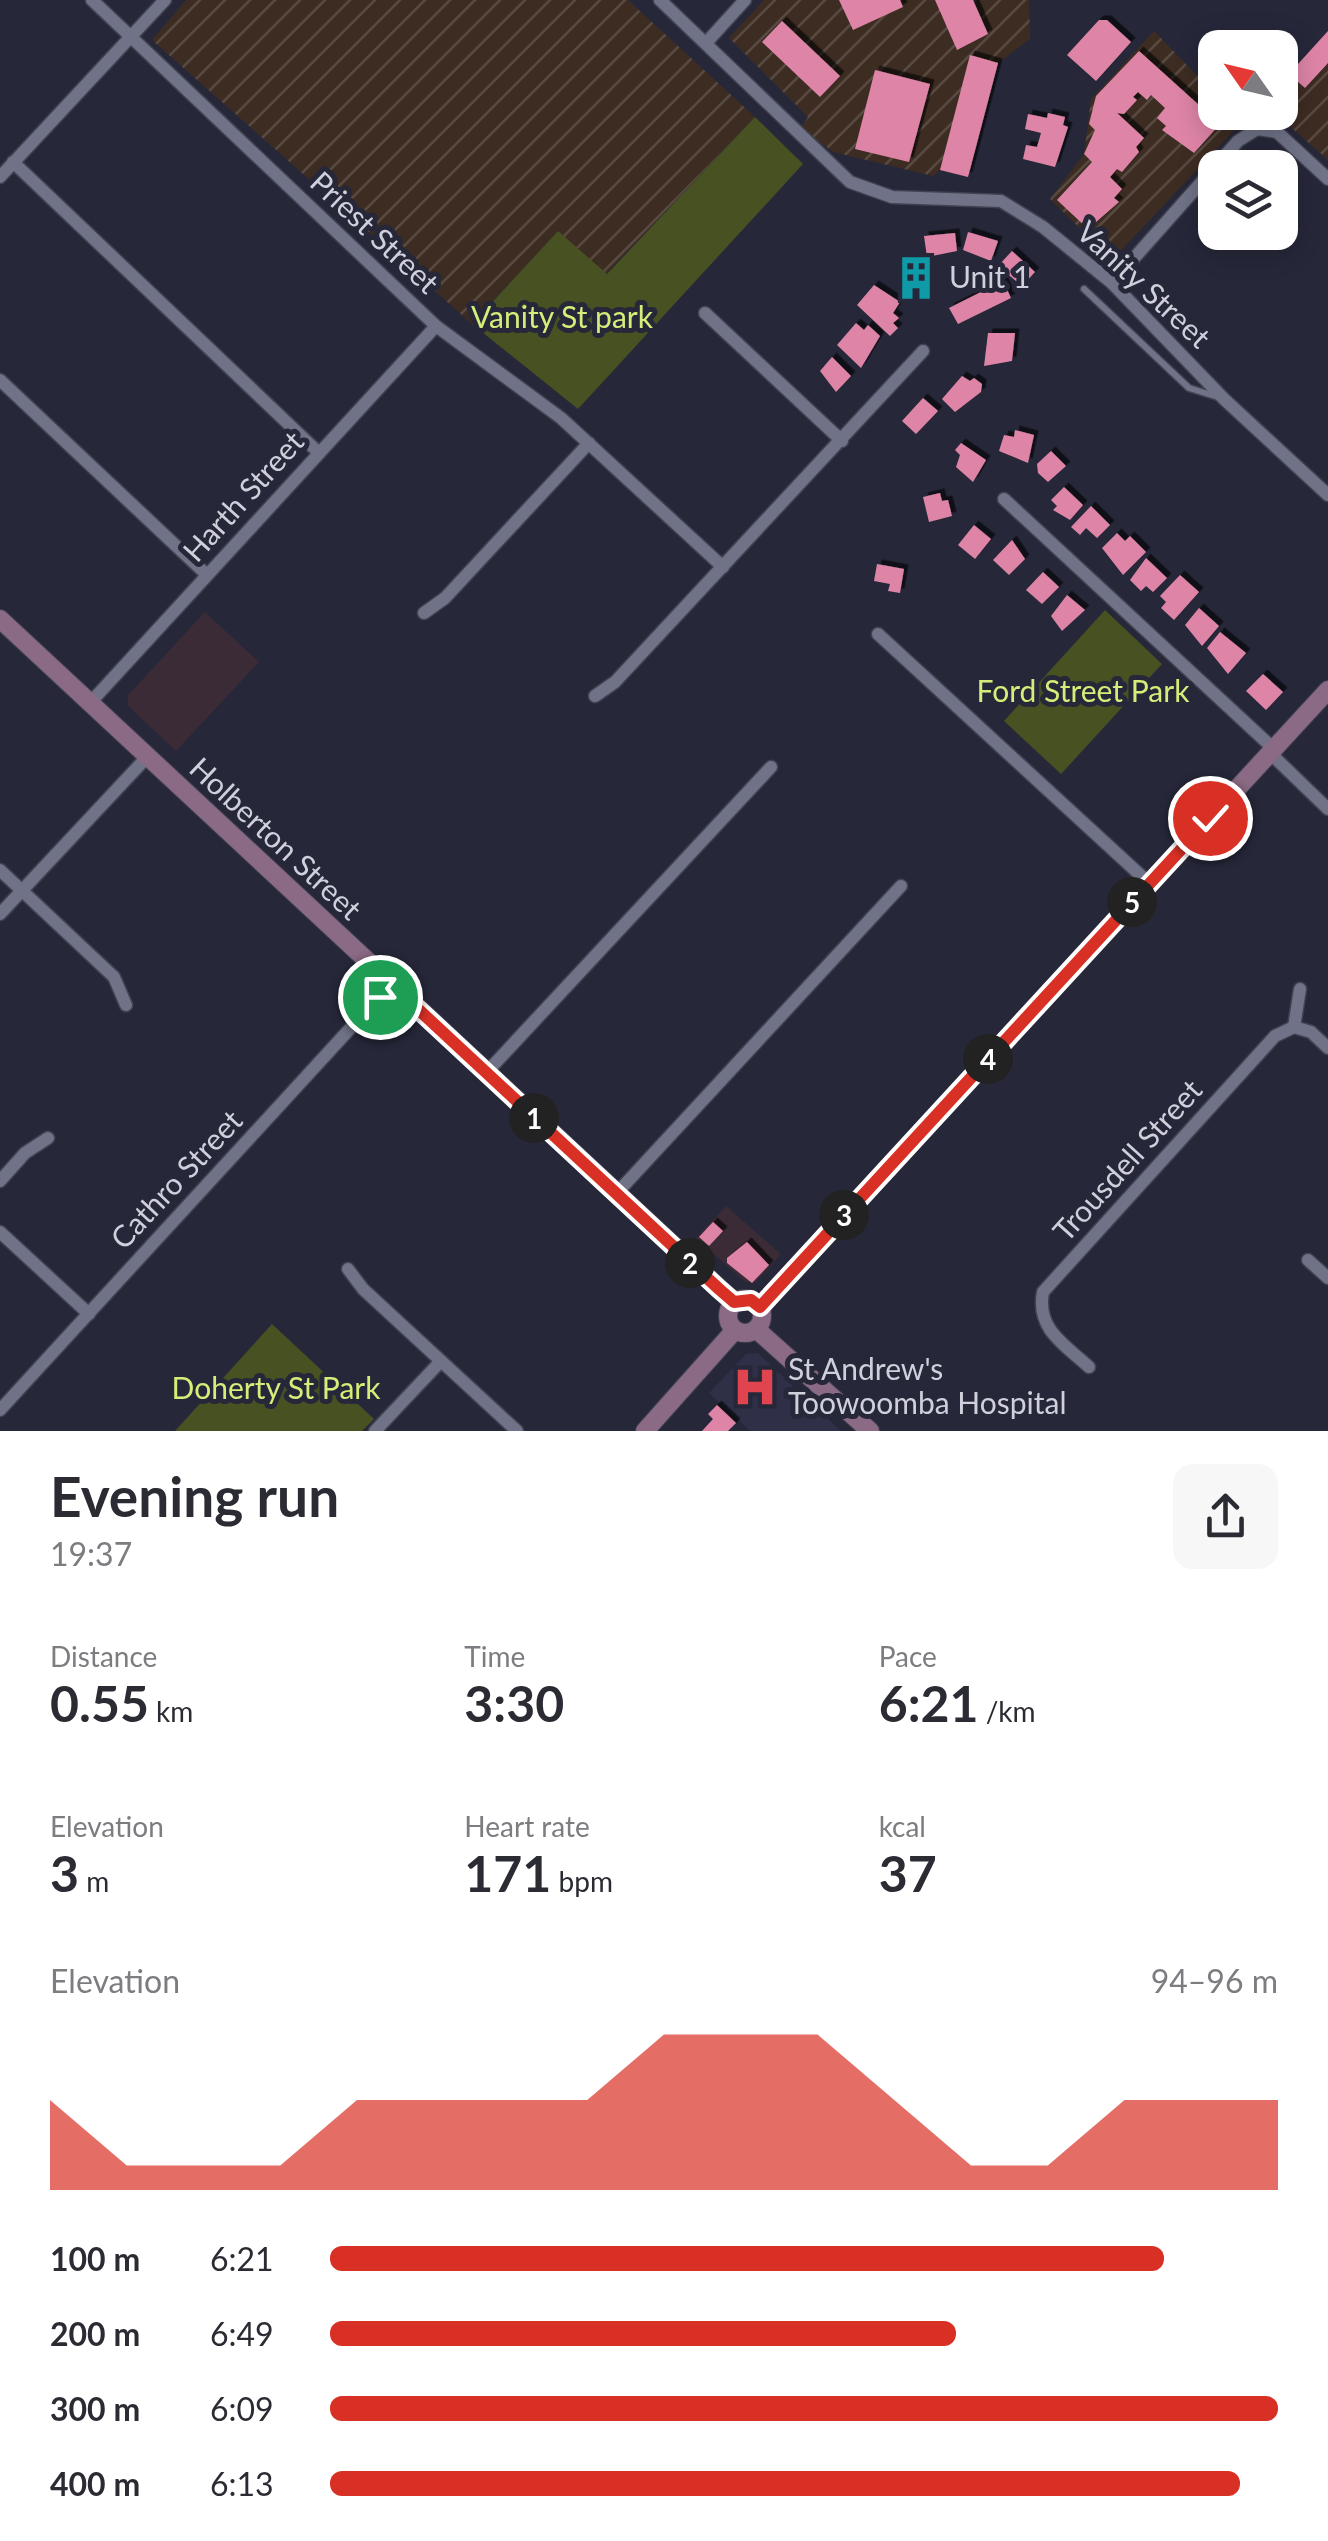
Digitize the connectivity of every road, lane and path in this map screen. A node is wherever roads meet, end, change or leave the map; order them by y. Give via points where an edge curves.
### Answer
1 (92, 0) edge
2 (164, 0) edge
3 (660, 0) edge
4 (745, 0) edge
5 (131, 36) junction
6 (706, 43) junction
7 (13, 162) junction
8 (0, 176) edge
9 (1328, 179) edge
10 (1112, 283) junction
11 (1084, 289) dead end
12 (705, 313) dead end
13 (436, 326) junction
14 (924, 351) dead end
15 (0, 380) edge
16 (1224, 399) junction
17 (842, 441) junction
18 (589, 443) junction
19 (319, 453) junction
20 (1328, 495) edge
21 (1004, 499) dead end
22 (723, 567) junction
23 (207, 575) junction
24 (424, 612) dead end
25 (0, 619) edge
26 (878, 634) dead end
27 (1328, 690) edge
28 (595, 696) dead end
29 (90, 703) junction
30 (1272, 751) junction
31 (147, 757) junction
32 (770, 767) dead end
33 (1328, 809) edge
34 (0, 870) edge
35 (1149, 883) junction
36 (901, 886) dead end
37 (22, 890) junction
38 (0, 914) edge
39 (391, 984) junction
40 (1300, 989) dead end
41 (126, 1005) dead end
42 (1294, 1027) junction
43 (1328, 1048) edge
44 (486, 1074) junction
45 (48, 1138) dead end
46 (0, 1182) edge
47 (616, 1194) junction
48 (0, 1232) edge
49 (1308, 1260) dead end
50 (348, 1269) dead end
51 (1328, 1278) edge
52 (734, 1302) junction
53 (760, 1307) junction
54 (89, 1314) junction
55 (756, 1329) junction
56 (735, 1330) junction
57 (441, 1361) junction
58 (1089, 1368) dead end
59 (0, 1410) edge
60 (376, 1431) edge
61 (518, 1431) edge
62 (644, 1431) edge
63 (870, 1431) edge

1 - 5 street, Priest Street
2 - 5 street
3 - 6 street, Vanity Street
4 - 6 street
5 - 7 street
5 - 13 street, Priest Street
6 - 10 street, Vanity Street via 850,182 892,197 1001,201
7 - 8 street
7 - 19 street
9 - 10 street via 1277,132 1257,129
10 - 16 street, Vanity Street
11 - 16 lane via 1189,388
12 - 17 street
13 - 18 street, Priest Street
13 - 19 street, Harth Street
14 - 17 street
15 - 23 street
16 - 20 street, Vanity Street
17 - 22 street
18 - 22 street, Priest Street
18 - 24 street via 445,598
19 - 23 street, Harth Street
21 - 30 street
22 - 28 street
23 - 29 street, Harth Street
25 - 29 main road, Holberton Street
26 - 35 street
27 - 30 main road
29 - 31 main road, Holberton Street
30 - 33 street
30 - 35 main road
31 - 37 street
31 - 39 main road, Holberton Street
32 - 44 street
34 - 37 street
35 - 53 main road
36 - 47 street
37 - 38 street
37 - 41 street via 114,978
39 - 44 main road, Holberton Street
39 - 54 street, Cathro Street
40 - 42 street
42 - 43 street
42 - 58 street, Trousdell Street via 1275,1036 1043,1292 1044,1325
44 - 47 main road, Holberton Street
45 - 46 street
47 - 52 main road, Holberton Street
48 - 54 street
49 - 51 street
50 - 57 street
52 - 53 main road via 751,1300
52 - 56 main road via 728,1318
53 - 55 main road
54 - 59 street, Cathro Street
55 - 56 main road
55 - 63 main road
56 - 62 main road
57 - 60 street
57 - 61 street

